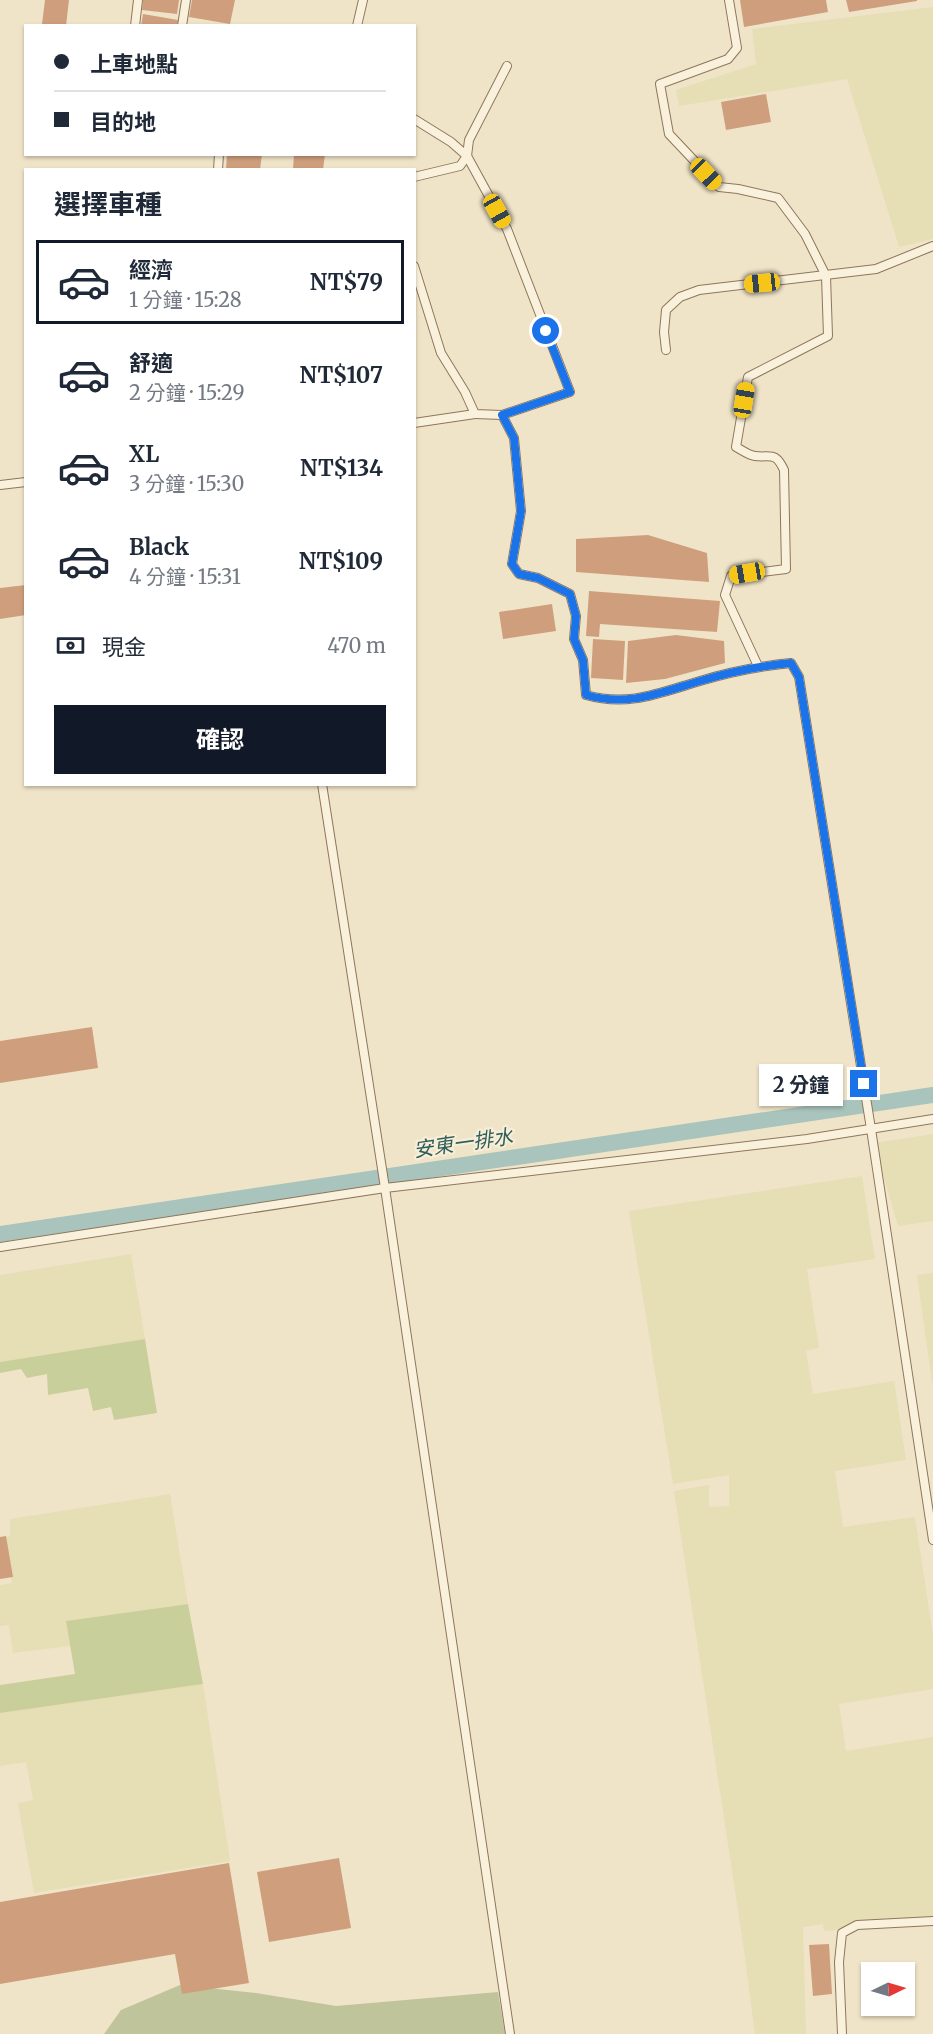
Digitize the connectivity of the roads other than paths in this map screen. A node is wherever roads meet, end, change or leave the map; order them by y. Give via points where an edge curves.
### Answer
1 (138, 0) edge
2 (186, 0) edge
3 (363, 0) edge
4 (729, 0) edge
5 (135, 24) edge
6 (182, 24) edge
7 (357, 24) edge
8 (507, 66) dead end
9 (416, 120) edge
10 (467, 156) junction
11 (416, 177) edge
12 (933, 246) edge
13 (416, 272) edge
14 (826, 276) junction
15 (666, 350) dead end
16 (475, 414) junction
17 (502, 415) junction
18 (416, 423) edge
19 (24, 482) edge
20 (0, 485) edge
21 (758, 666) junction
22 (322, 786) edge
23 (933, 1119) edge
24 (871, 1129) junction
25 (385, 1188) junction
26 (0, 1247) edge
27 (933, 1540) edge
28 (933, 1921) edge
29 (510, 2034) edge
30 (842, 2034) edge

1 - 5 lane
2 - 6 lane
3 - 7 lane
4 - 14 lane via 737,48 729,59 660,84 669,134 719,187 778,198 805,234
8 - 10 lane via 469,140
9 - 10 lane
10 - 11 lane via 460,166
10 - 17 lane via 507,229 570,392
12 - 14 lane via 876,269
13 - 16 lane via 441,353
14 - 15 lane via 699,290 680,297 666,310
14 - 21 lane via 828,336 748,376 736,447 753,456 771,456 779,460 784,470 786,569 731,576 725,595
16 - 17 lane
16 - 18 lane
17 - 21 lane via 514,438 521,511 512,564 519,574 538,578 570,594 576,616 574,639 583,660 586,695 606,701 655,696
19 - 20 lane
21 - 24 lane via 791,663 799,677
22 - 25 lane
23 - 24 lane
24 - 25 lane
24 - 27 lane
25 - 26 lane
25 - 29 lane
28 - 30 lane via 857,1924 842,1933

